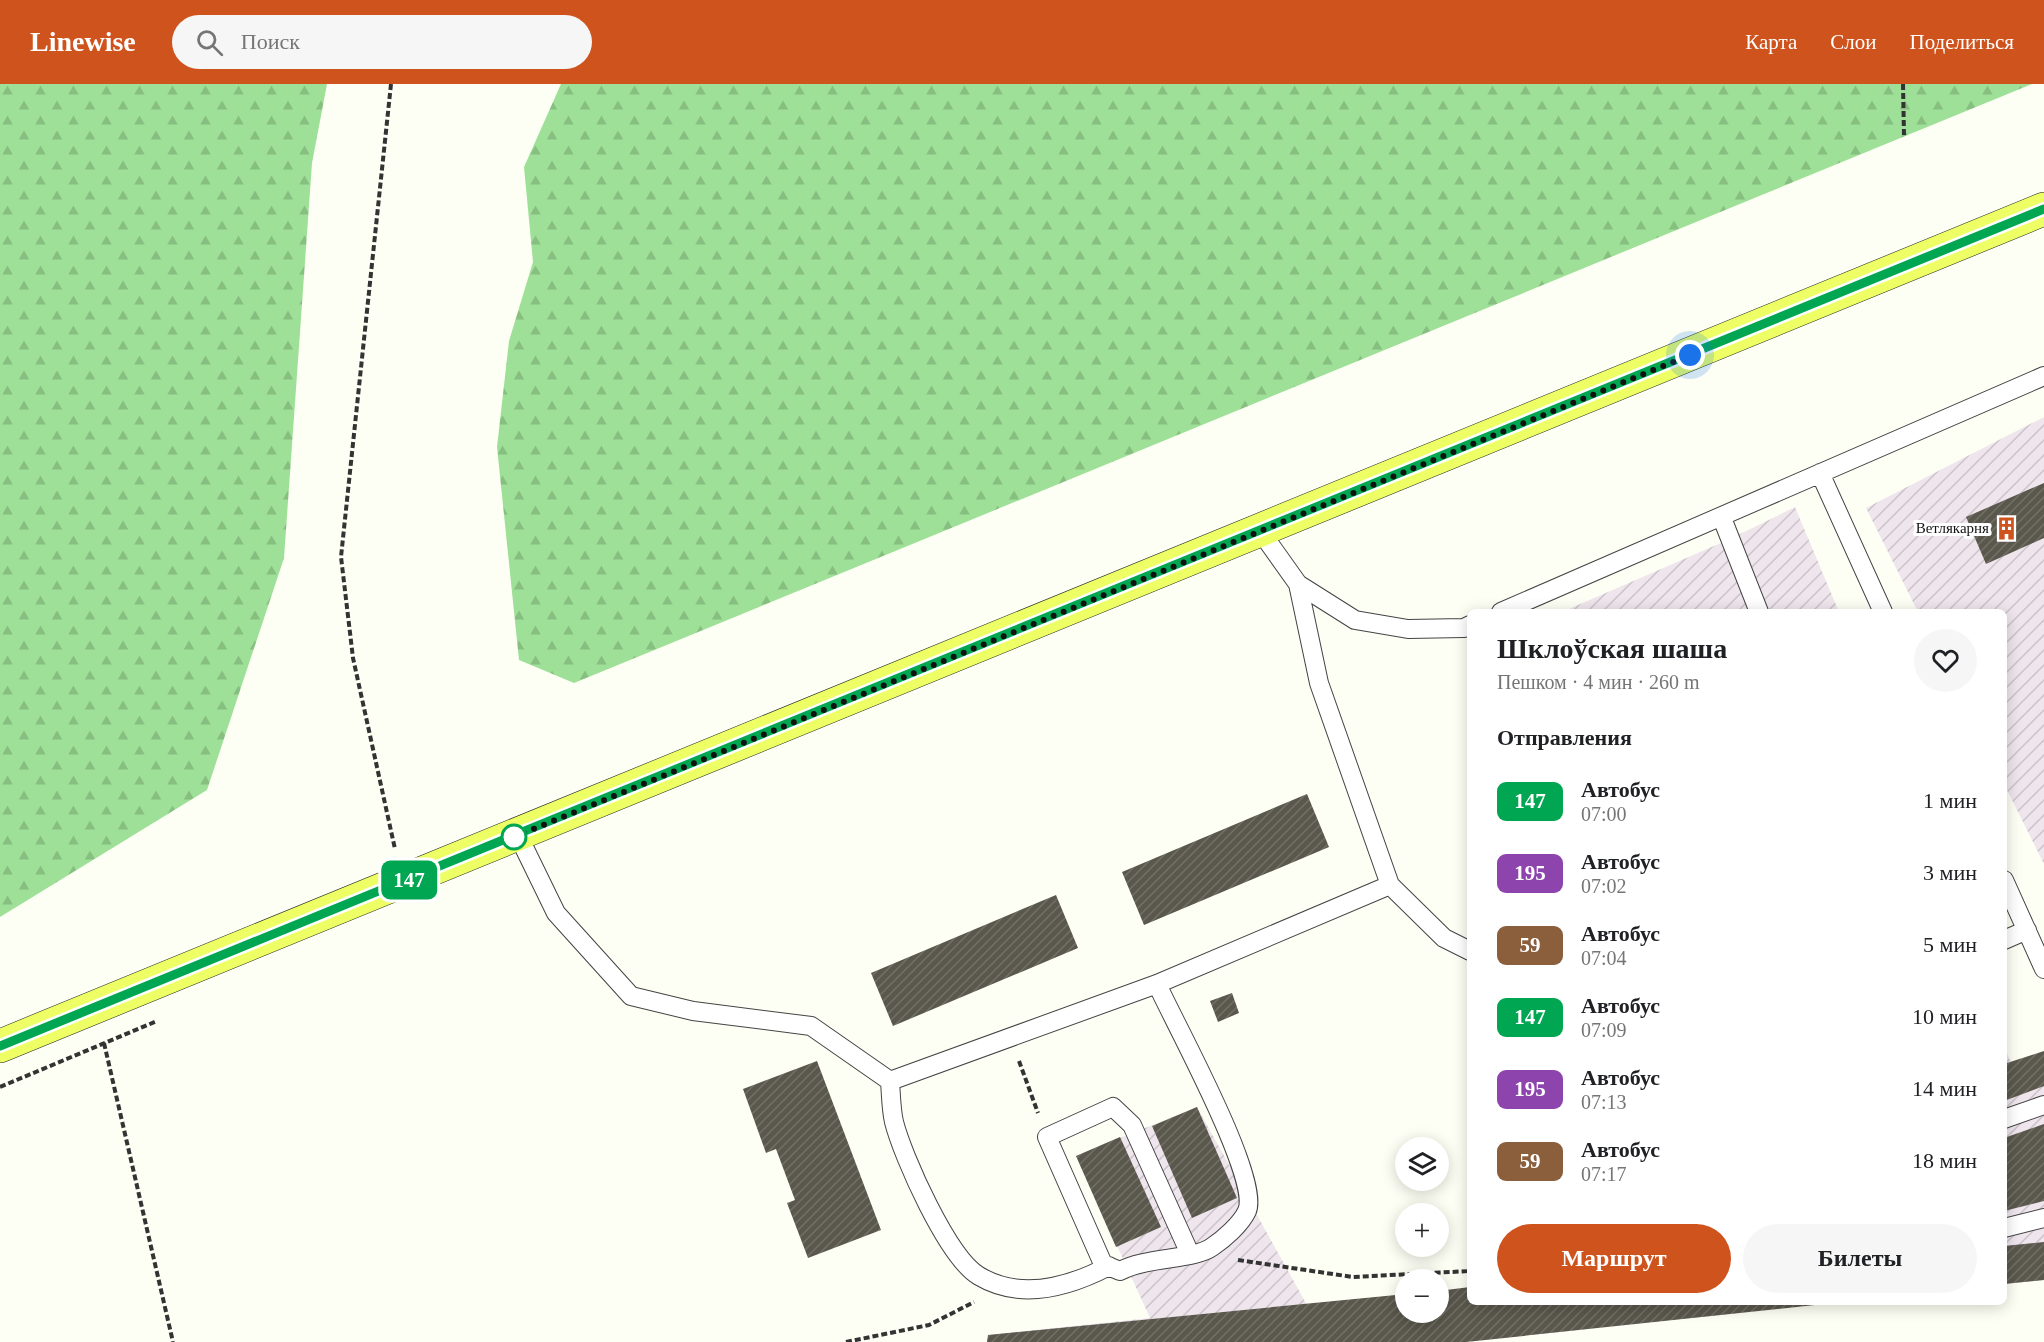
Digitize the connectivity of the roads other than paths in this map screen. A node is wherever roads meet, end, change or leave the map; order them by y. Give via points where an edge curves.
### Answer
1 (2044, 209) edge
2 (2044, 376) edge
3 (1820, 473) junction
4 (1722, 518) junction
5 (1261, 532) junction
6 (1298, 584) junction
7 (1508, 609) edge
8 (1758, 609) edge
9 (1882, 609) edge
10 (1467, 626) edge
11 (518, 835) junction
12 (1389, 885) junction
13 (2007, 887) edge
14 (2027, 930) junction
15 (2007, 939) edge
16 (1467, 950) edge
17 (2044, 969) edge
18 (1156, 984) junction
19 (0, 1046) edge
20 (890, 1081) junction
21 (2044, 1105) edge
22 (2007, 1118) edge
23 (2044, 1218) edge
24 (2007, 1227) edge
25 (1190, 1254) junction
26 (1109, 1266) junction

1 - 5 main road
2 - 3 lane
3 - 4 lane
3 - 9 lane
4 - 7 lane
4 - 8 lane
5 - 6 lane
5 - 11 main road
6 - 10 lane via 1355,620 1408,629
6 - 12 lane via 1319,683
11 - 19 main road
11 - 20 lane via 556,913 631,996 693,1011 811,1026
12 - 16 lane via 1444,938
12 - 18 lane
13 - 14 lane
14 - 15 lane
14 - 17 lane
18 - 20 lane
18 - 25 lane via 1239,1157 1249,1190 1248,1210 1237,1224 1211,1249
20 - 26 lane via 894,1122 913,1174 945,1236 977,1275 1005,1287 1044,1290
21 - 22 lane
23 - 24 lane
25 - 26 lane via 1131,1265 1120,1271
25 - 26 lane via 1132,1125 1113,1107 1047,1137 1103,1264

